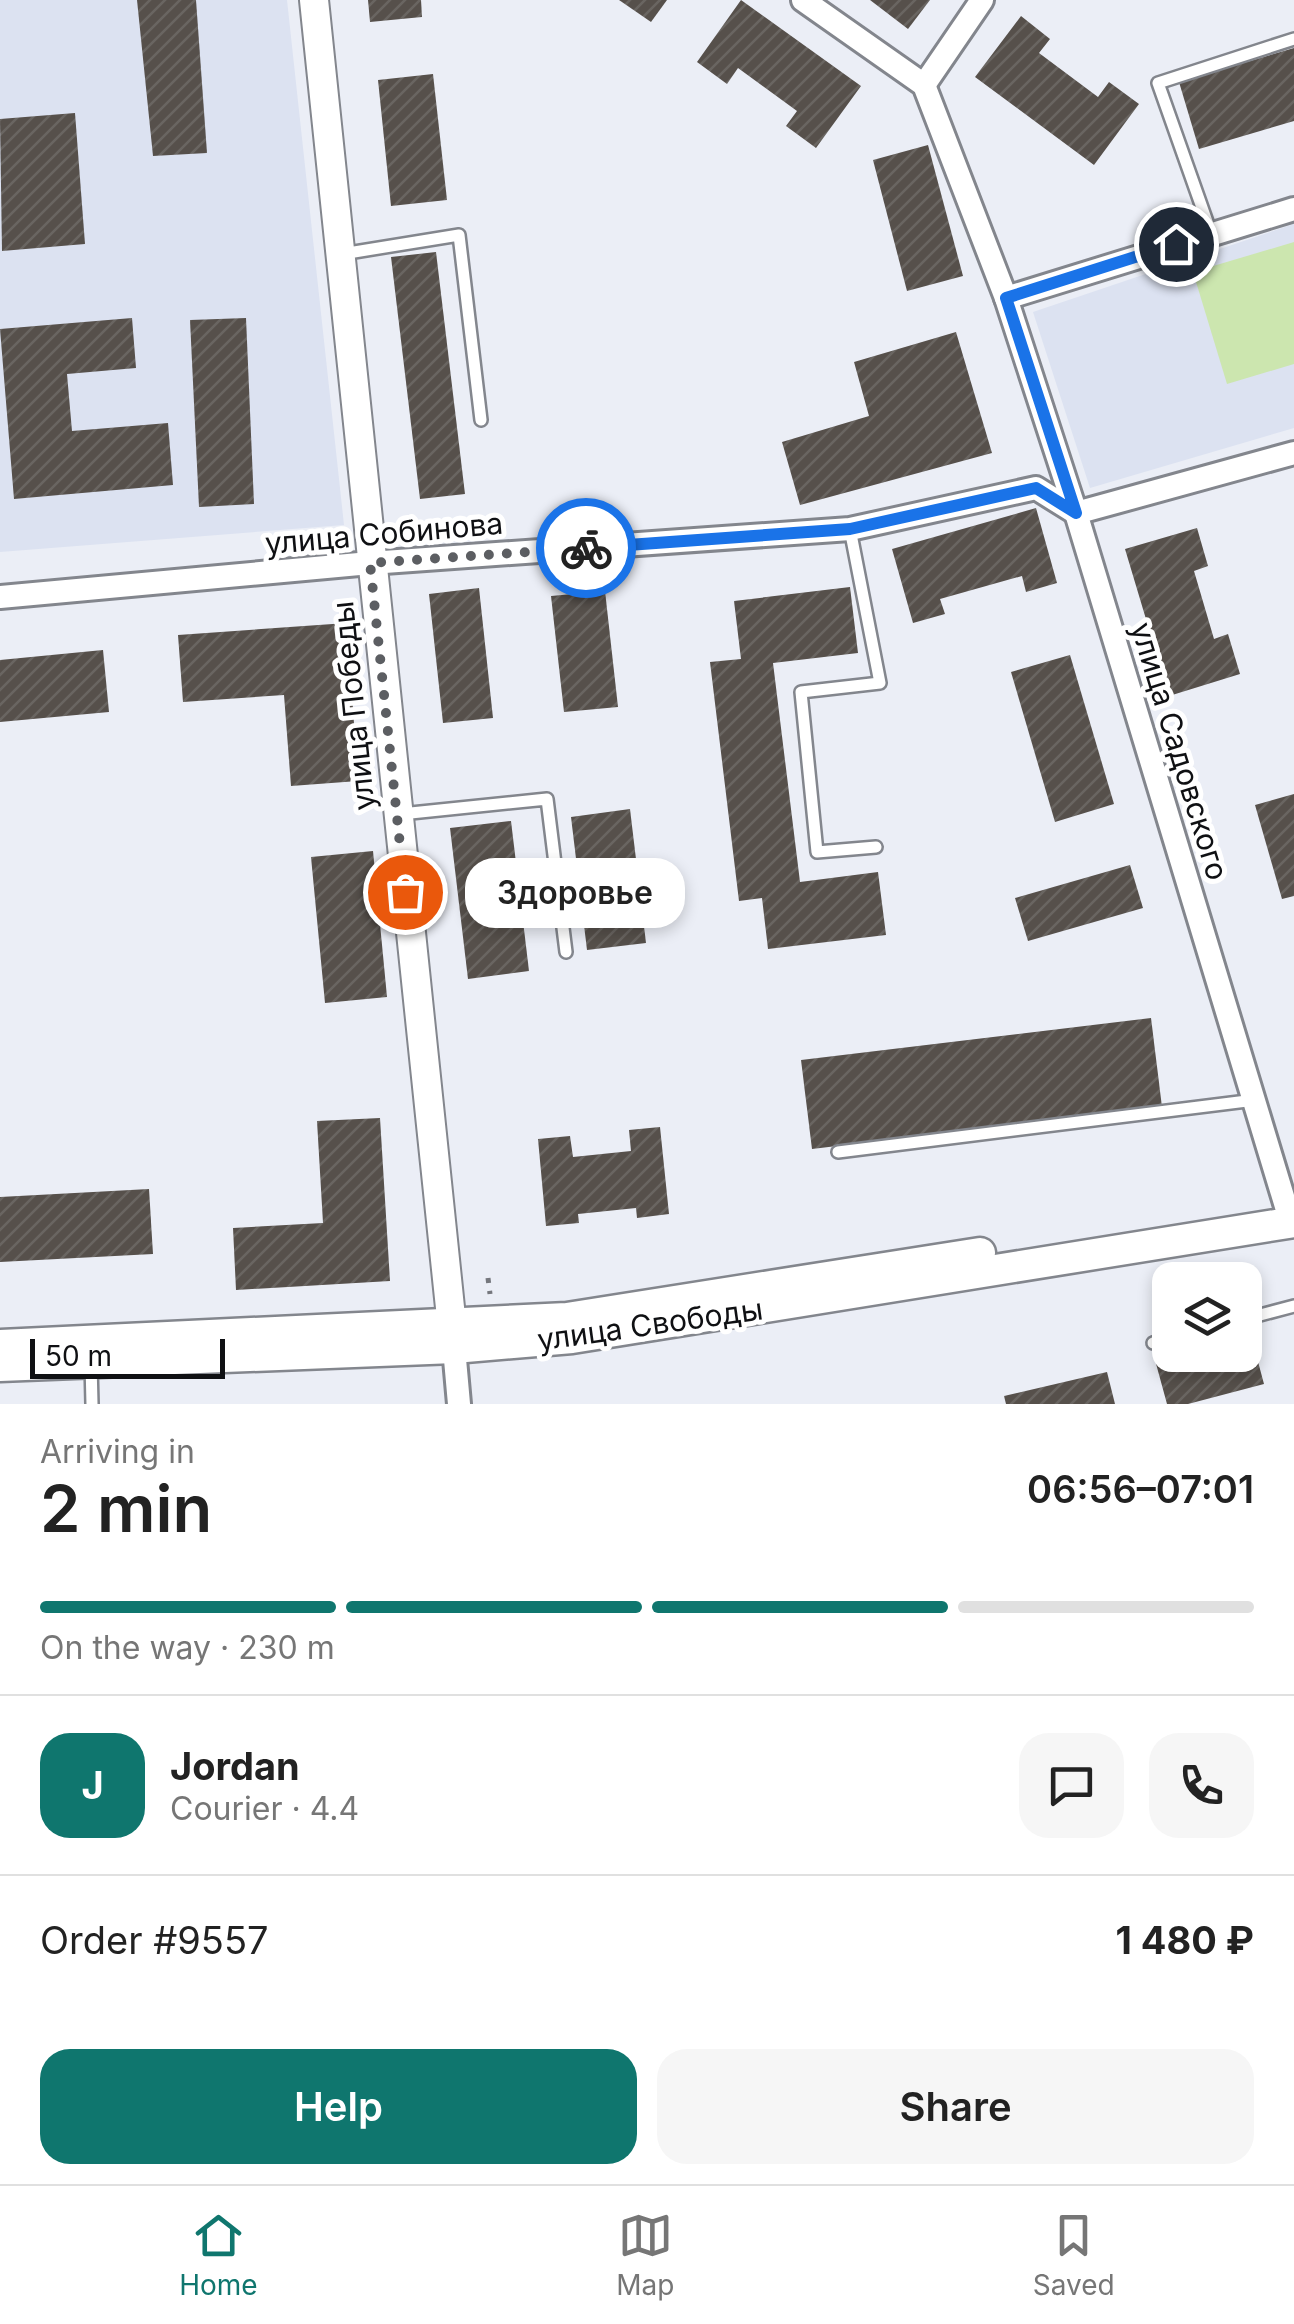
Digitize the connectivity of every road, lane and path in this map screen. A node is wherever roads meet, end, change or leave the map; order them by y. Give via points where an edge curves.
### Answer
1 (314, 0) edge
2 (803, 0) edge
3 (982, 0) edge
4 (1294, 40) edge
5 (924, 86) junction
6 (1294, 208) edge
7 (1211, 232) junction
8 (340, 254) junction
9 (1006, 298) junction
10 (481, 420) dead end
11 (1294, 453) edge
12 (1076, 513) junction
13 (850, 529) junction
14 (370, 563) junction
15 (0, 597) edge
16 (397, 814) junction
17 (876, 848) dead end
18 (566, 952) dead end
19 (1255, 1100) junction
20 (838, 1152) dead end
21 (1292, 1218) edge
22 (488, 1278) dead end
23 (491, 1298) dead end
24 (1294, 1306) edge
25 (1262, 1314) edge
26 (453, 1337) junction
27 (0, 1344) edge
28 (91, 1363) junction
29 (0, 1366) edge
30 (92, 1404) edge
31 (459, 1404) edge

1 - 8 street, улица Победы
2 - 5 street
3 - 5 street
4 - 7 lane via 1158,83
5 - 9 street, улица Садовского
6 - 7 street
7 - 9 street
8 - 10 lane via 459,235
8 - 14 street, улица Победы
9 - 12 street, улица Садовского
11 - 12 street
12 - 13 street, улица Собинова via 1036,488
12 - 19 street, улица Садовского
13 - 14 street, улица Собинова
13 - 17 lane via 880,683 801,692 816,852
14 - 15 street, улица Собинова
14 - 16 street, улица Победы
16 - 18 lane via 547,799
16 - 26 street, улица Победы
19 - 20 lane
19 - 21 street, улица Садовского
21 - 26 main road, улица Свободы via 572,1338
22 - 23 path
24 - 25 lane
26 - 27 main road, улица Свободы
26 - 28 main road, улица Свободы
26 - 31 street, улица Победы
28 - 29 main road, улица Свободы
28 - 30 lane

